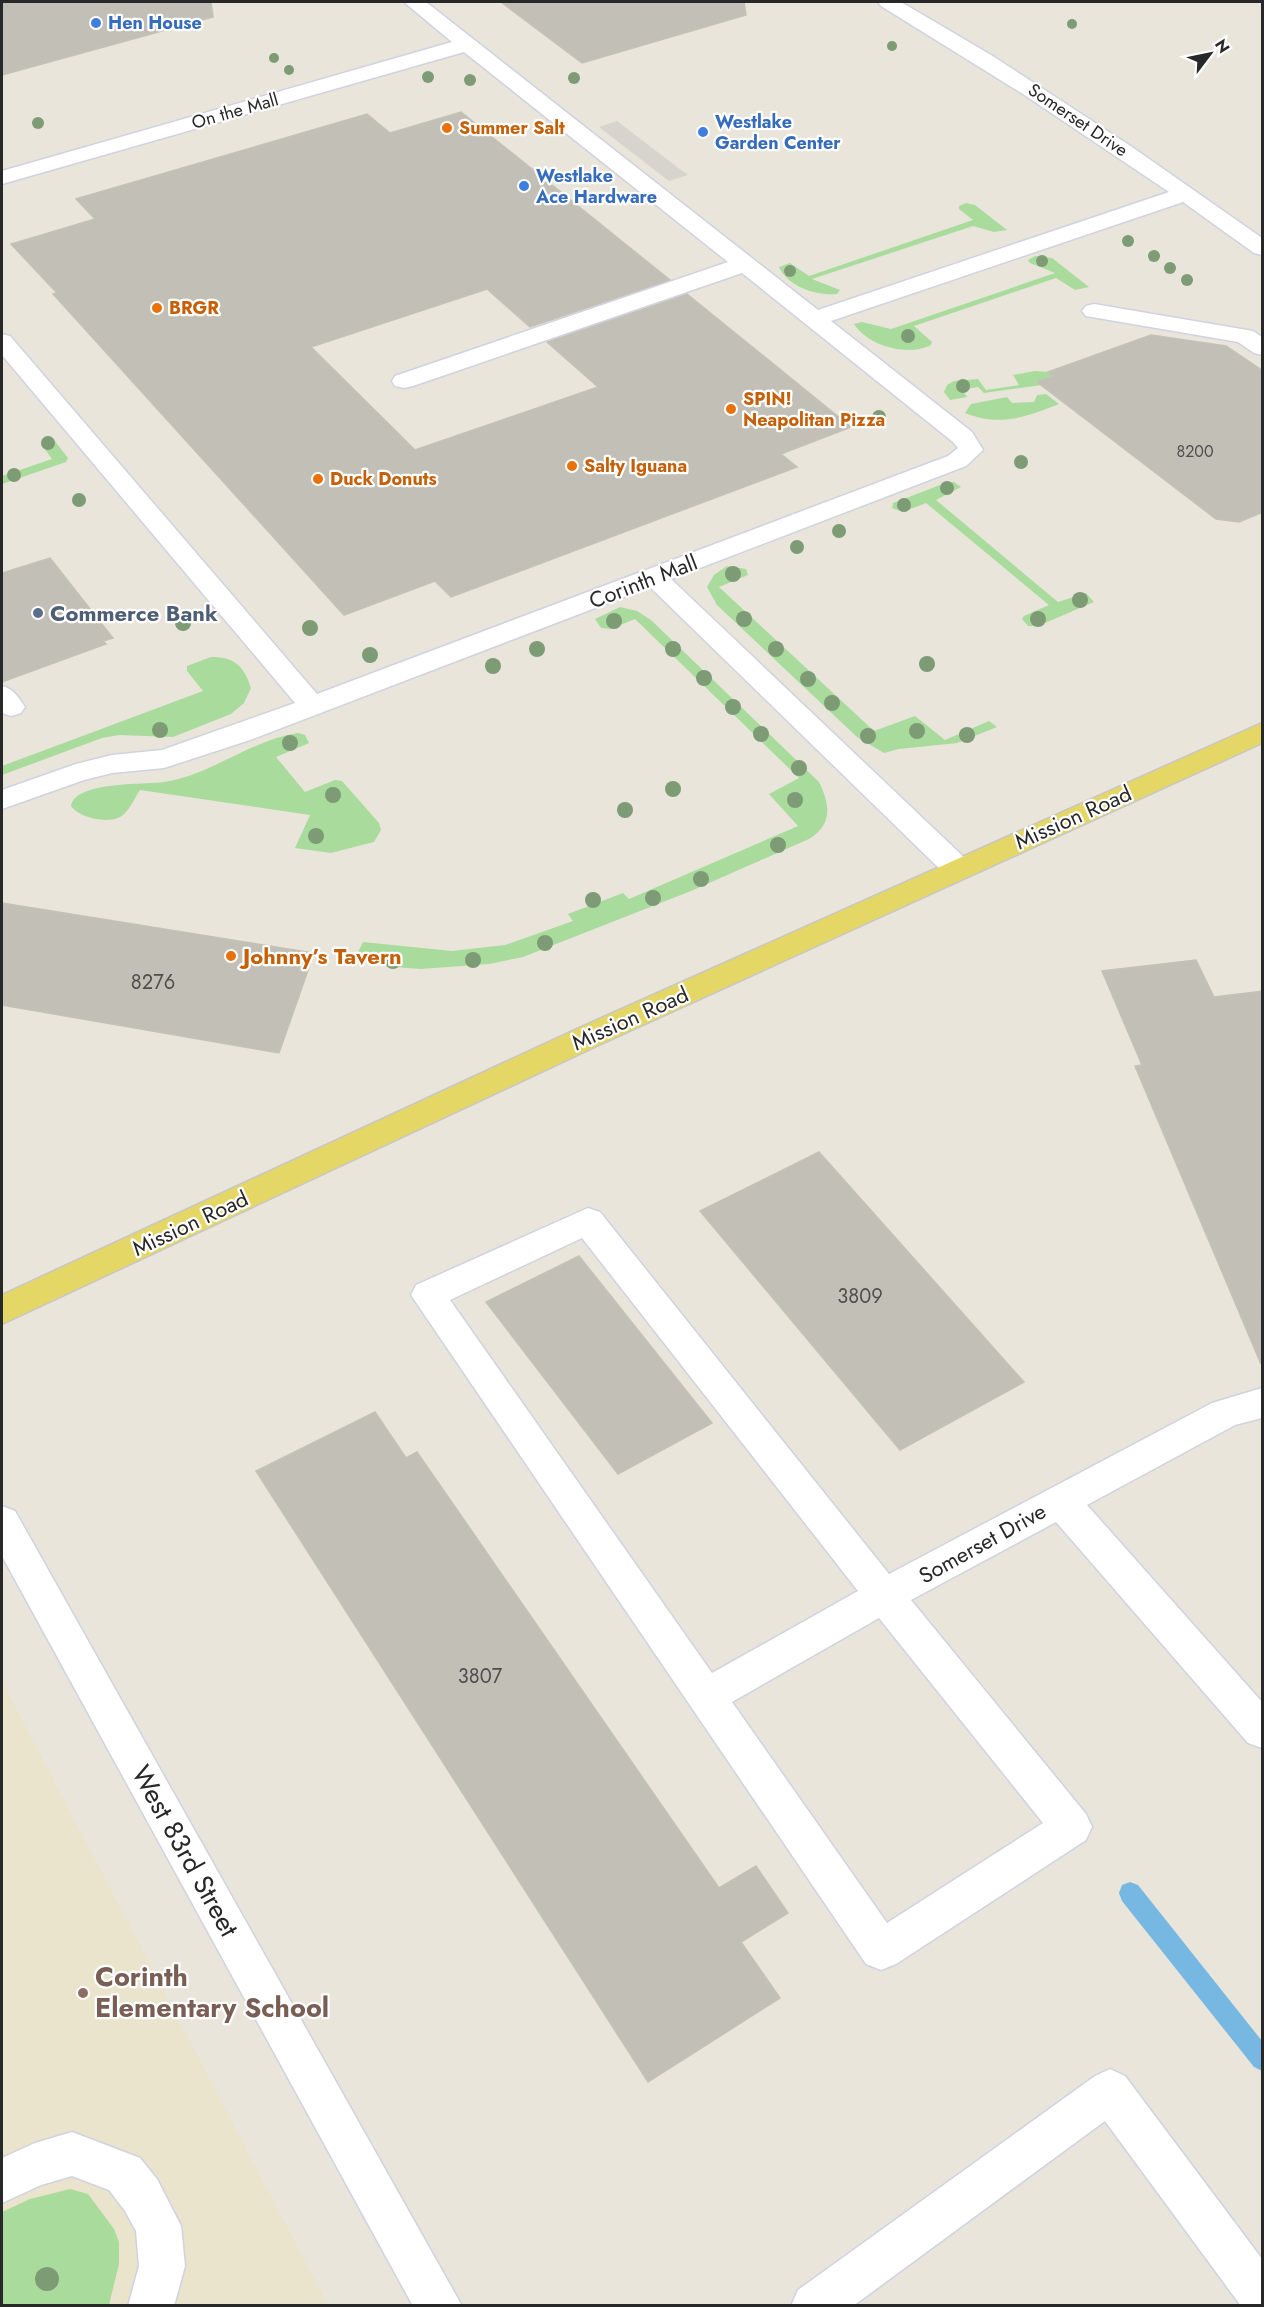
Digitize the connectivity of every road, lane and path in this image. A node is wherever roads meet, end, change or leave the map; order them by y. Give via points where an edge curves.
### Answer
1 (414, 2) edge
2 (888, 2) edge
3 (469, 44) junction
4 (2, 178) edge
5 (1186, 194) junction
6 (1263, 248) edge
7 (746, 264) junction
8 (1120, 300) dead end
9 (1094, 311) dead end
10 (815, 319) junction
11 (2, 341) edge
12 (1254, 342) edge
13 (404, 381) dead end
14 (654, 577) junction
15 (312, 707) junction
16 (1263, 732) edge
17 (2, 800) edge
18 (958, 869) junction
19 (2, 1310) edge
20 (1263, 1403) edge
21 (1060, 1501) junction
22 (2, 1522) edge
23 (884, 1596) junction
24 (706, 1696) junction
25 (1263, 1730) edge
26 (2, 2181) edge
27 (1263, 2296) edge
28 (151, 2306) edge
29 (439, 2306) edge
30 (814, 2306) edge

1 - 3 street
2 - 5 street, Somerset Drive via 985,59
3 - 4 street, On the Mall
3 - 7 street
5 - 6 street, Somerset Drive
5 - 10 street
7 - 10 street
7 - 13 street
8 - 12 street via 1218,317
9 - 12 street
10 - 14 street, Corinth Mall via 963,437 970,450 957,461
11 - 15 street
14 - 15 street, Corinth Mall
14 - 18 street
15 - 17 street, Corinth Mall via 189,753 76,773
16 - 18 main road, Mission Road
18 - 19 main road, Mission Road
20 - 21 street, Somerset Drive via 1225,1413
21 - 23 street, Somerset Drive
21 - 25 street
22 - 29 street, West 83rd Street
23 - 24 street, Somerset Drive
23 - 24 street via 1072,1827 881,1950
23 - 24 street via 588,1221 428,1295
26 - 28 street via 35,2165 72,2154 124,2174 158,2226 162,2266
27 - 30 street via 1110,2091

